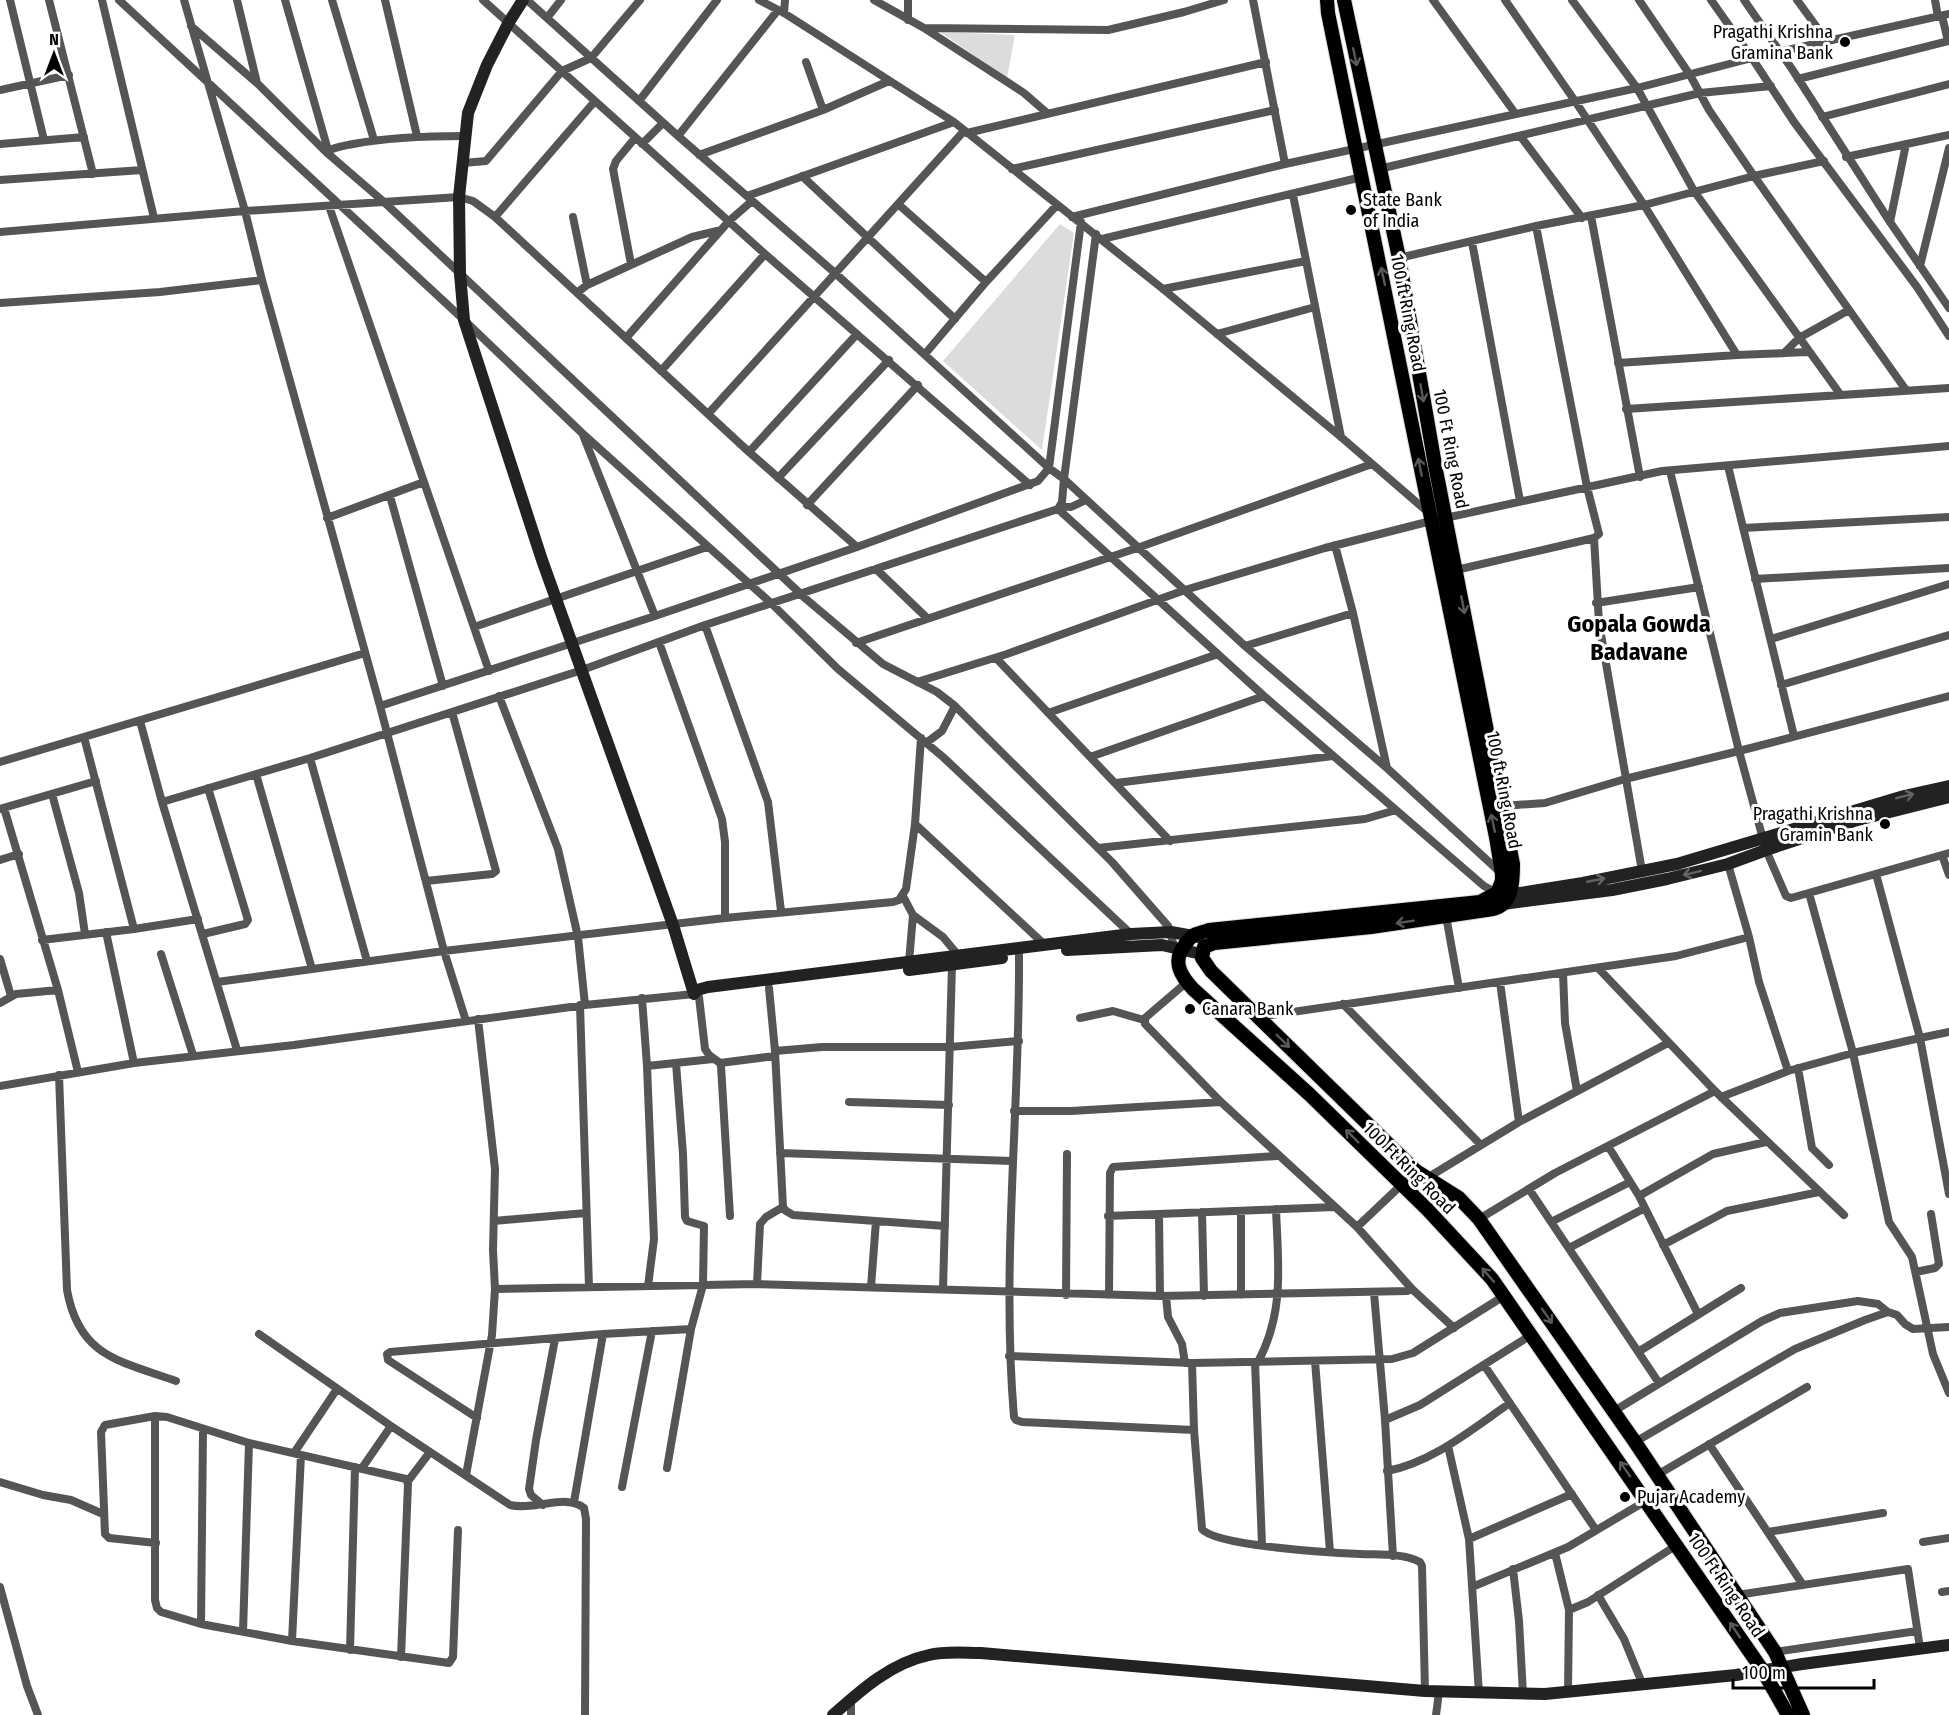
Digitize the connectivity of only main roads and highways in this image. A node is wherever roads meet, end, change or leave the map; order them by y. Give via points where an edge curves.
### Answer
1 (525, 0) edge
2 (1327, 0) edge
3 (1344, 0) edge
4 (1949, 786) edge
5 (1949, 797) edge
6 (1764, 844) junction
7 (1500, 891) junction
8 (1193, 935) junction
9 (1214, 943) junction
10 (1178, 947) junction
11 (1202, 954) junction
12 (955, 960) junction
13 (696, 995) junction
14 (1949, 1645) edge
15 (1781, 1667) junction
16 (1763, 1671) junction
17 (833, 1715) edge
18 (1788, 1715) edge
19 (1803, 1715) edge

1 - 13 main road via 487,65 468,113 459,197 464,320 556,598
7 -> 2 main road, 100 ft Ring Road via 1431,517
3 -> 7 main road, 100 Ft Ring Road via 1399,258 1513,864 1513,883
6 -> 4 main road via 1904,796
5 - 6 main road
7 -> 6 main road via 1642,871
6 -> 7 main road via 1728,864 1612,890
7 - 8 main road via 1371,914 1209,930
7 -> 9 main road via 1493,909 1371,927
8 - 9 main road
8 - 10 main road
8 - 12 main road via 1131,934
9 - 11 main road via 1204,947
10 - 11 main road
10 - 12 main road via 1063,950
16 -> 10 main road, 100 Ft Ring Road via 1492,1279 1309,1094 1187,982 1178,965
11 -> 15 main road, 100 Ft Ring Road via 1205,965 1421,1174 1459,1198 1479,1219 1657,1474 1775,1652
12 - 13 main road
12 - 13 main road via 909,962 708,987 697,990
14 - 15 main road
15 - 16 main road
15 - 19 main road, 100 Ft Ring Road
16 - 17 main road via 1568,1692 1479,1694 981,1653 931,1654 885,1673
16 - 18 main road, 100 Ft Ring Road

